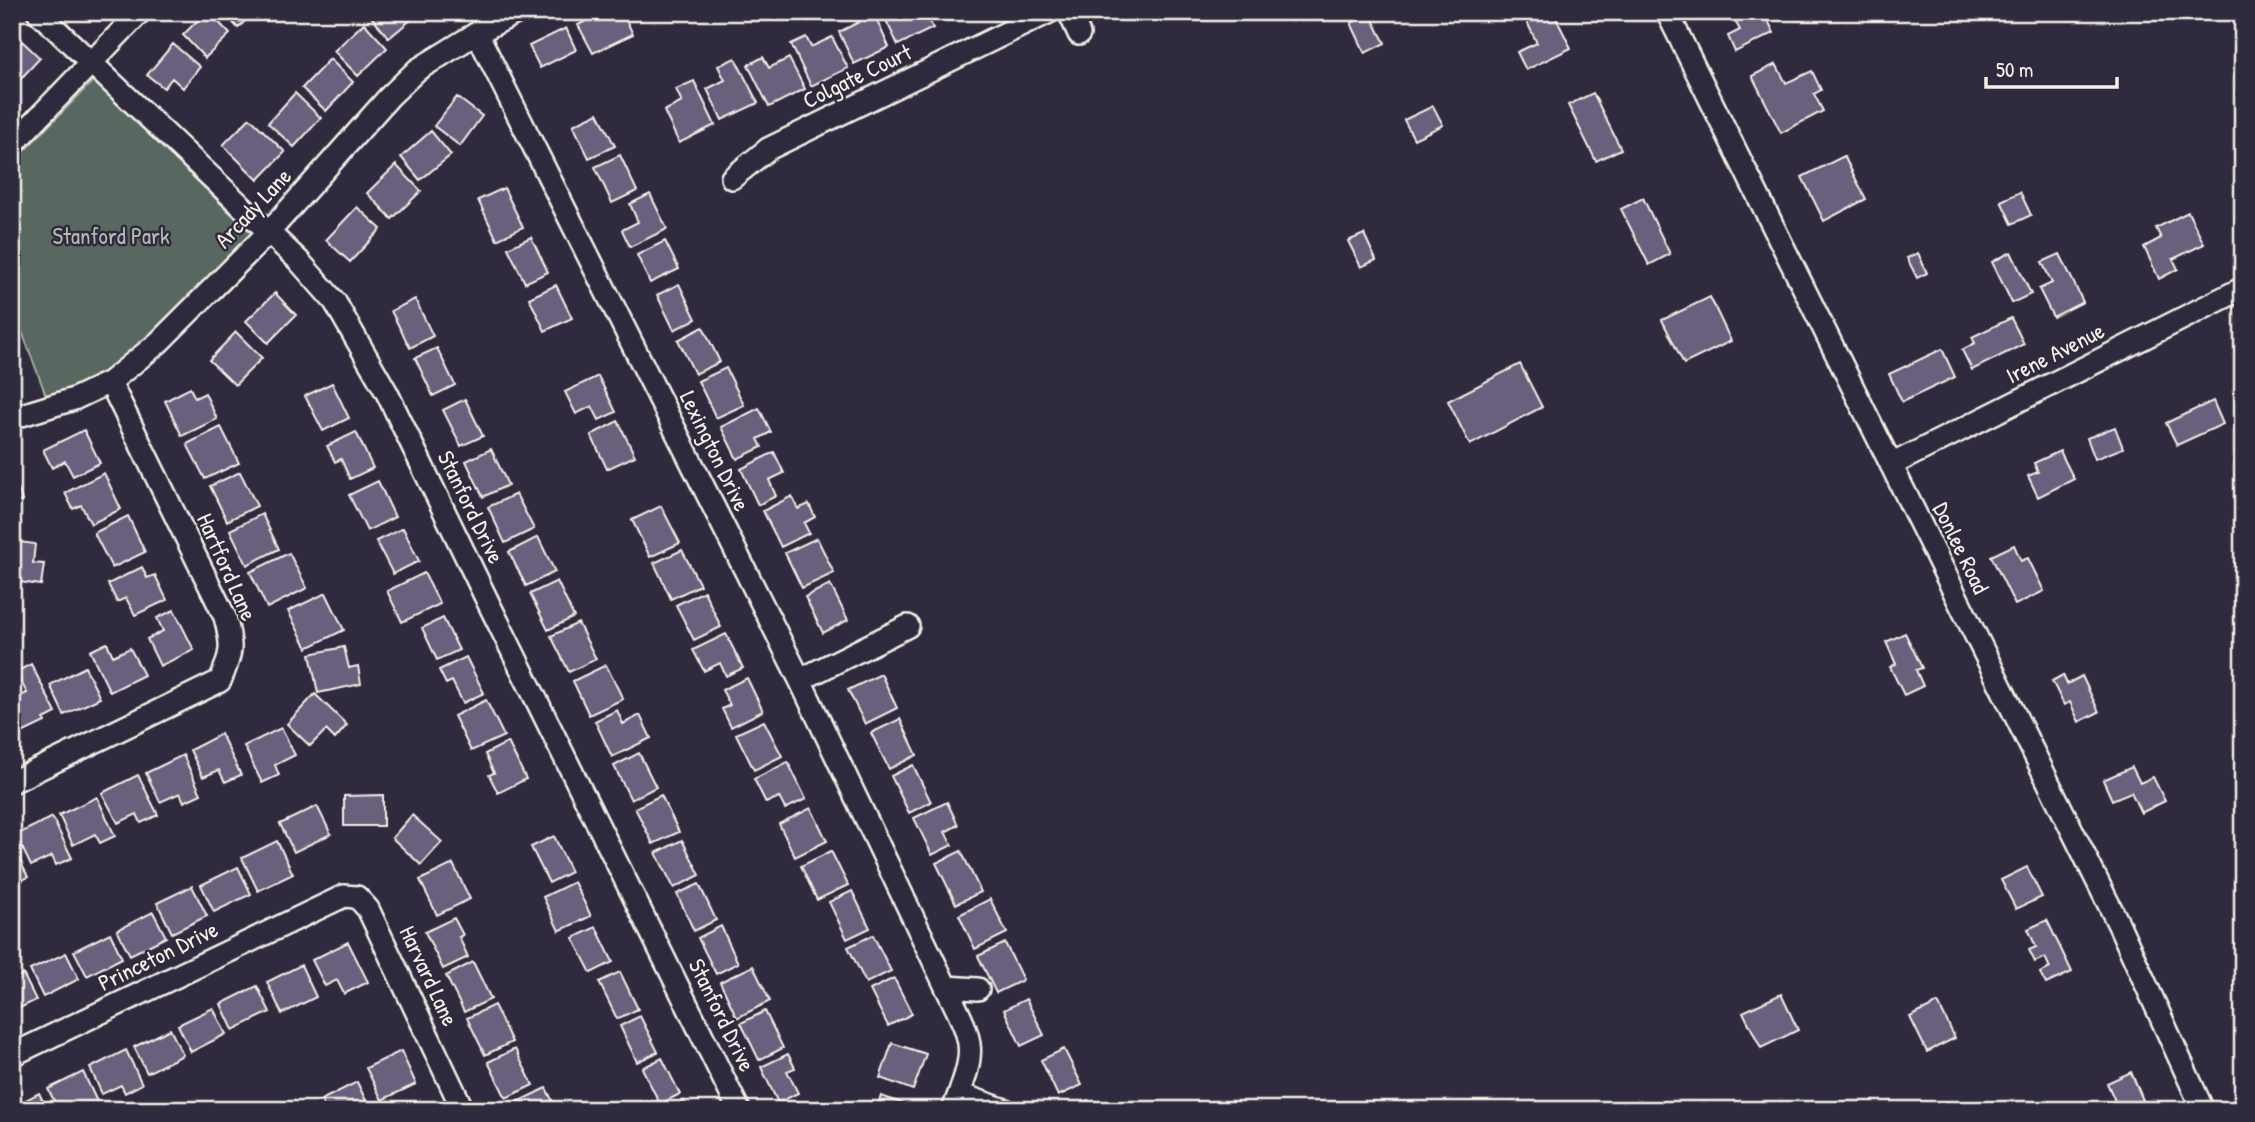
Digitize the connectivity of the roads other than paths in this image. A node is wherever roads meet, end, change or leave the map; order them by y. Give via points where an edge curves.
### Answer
1 (38, 12) edge
2 (140, 12) edge
3 (518, 12) edge
4 (1049, 12) edge
5 (1069, 12) edge
6 (1667, 12) edge
7 (477, 33) junction
8 (1079, 34) dead end
9 (91, 63) junction
10 (12, 145) edge
11 (732, 178) dead end
12 (268, 233) junction
13 (2243, 288) edge
14 (110, 382) junction
15 (12, 418) edge
16 (1891, 465) junction
17 (908, 626) dead end
18 (800, 680) junction
19 (12, 782) edge
20 (326, 903) joint
21 (946, 986) junction
22 (978, 989) dead end
23 (12, 1055) edge
24 (956, 1102) edge
25 (461, 1109) edge
26 (739, 1110) edge
27 (1005, 1110) edge
28 (2203, 1110) edge

1 - 9 street, Stanford Drive
2 - 9 street
3 - 7 street, Arcady Lane
4 - 11 street, Colgate Court via 768,149
5 - 8 street
6 - 16 street, Donlee Road
7 - 12 street, Arcady Lane via 417,69
7 - 18 street, Lexington Drive
9 - 10 street
9 - 12 street, Stanford Drive
12 - 14 street, Arcady Lane via 158,343
12 - 26 street, Stanford Drive via 335,302 387,393
13 - 16 street, Irene Avenue
14 - 15 street, Arcady Lane via 74,399
14 - 19 street, Hartford Lane via 225,617 232,643 229,661 220,681
16 - 28 street, Donlee Road via 2119,925
17 - 18 street
18 - 21 street, Lexington Drive
20 - 23 street, Princeton Drive
20 - 25 street, Harvard Lane via 357,897 369,909
21 - 22 street
21 - 24 street, Lexington Drive via 968,1031 971,1049
24 - 27 street

